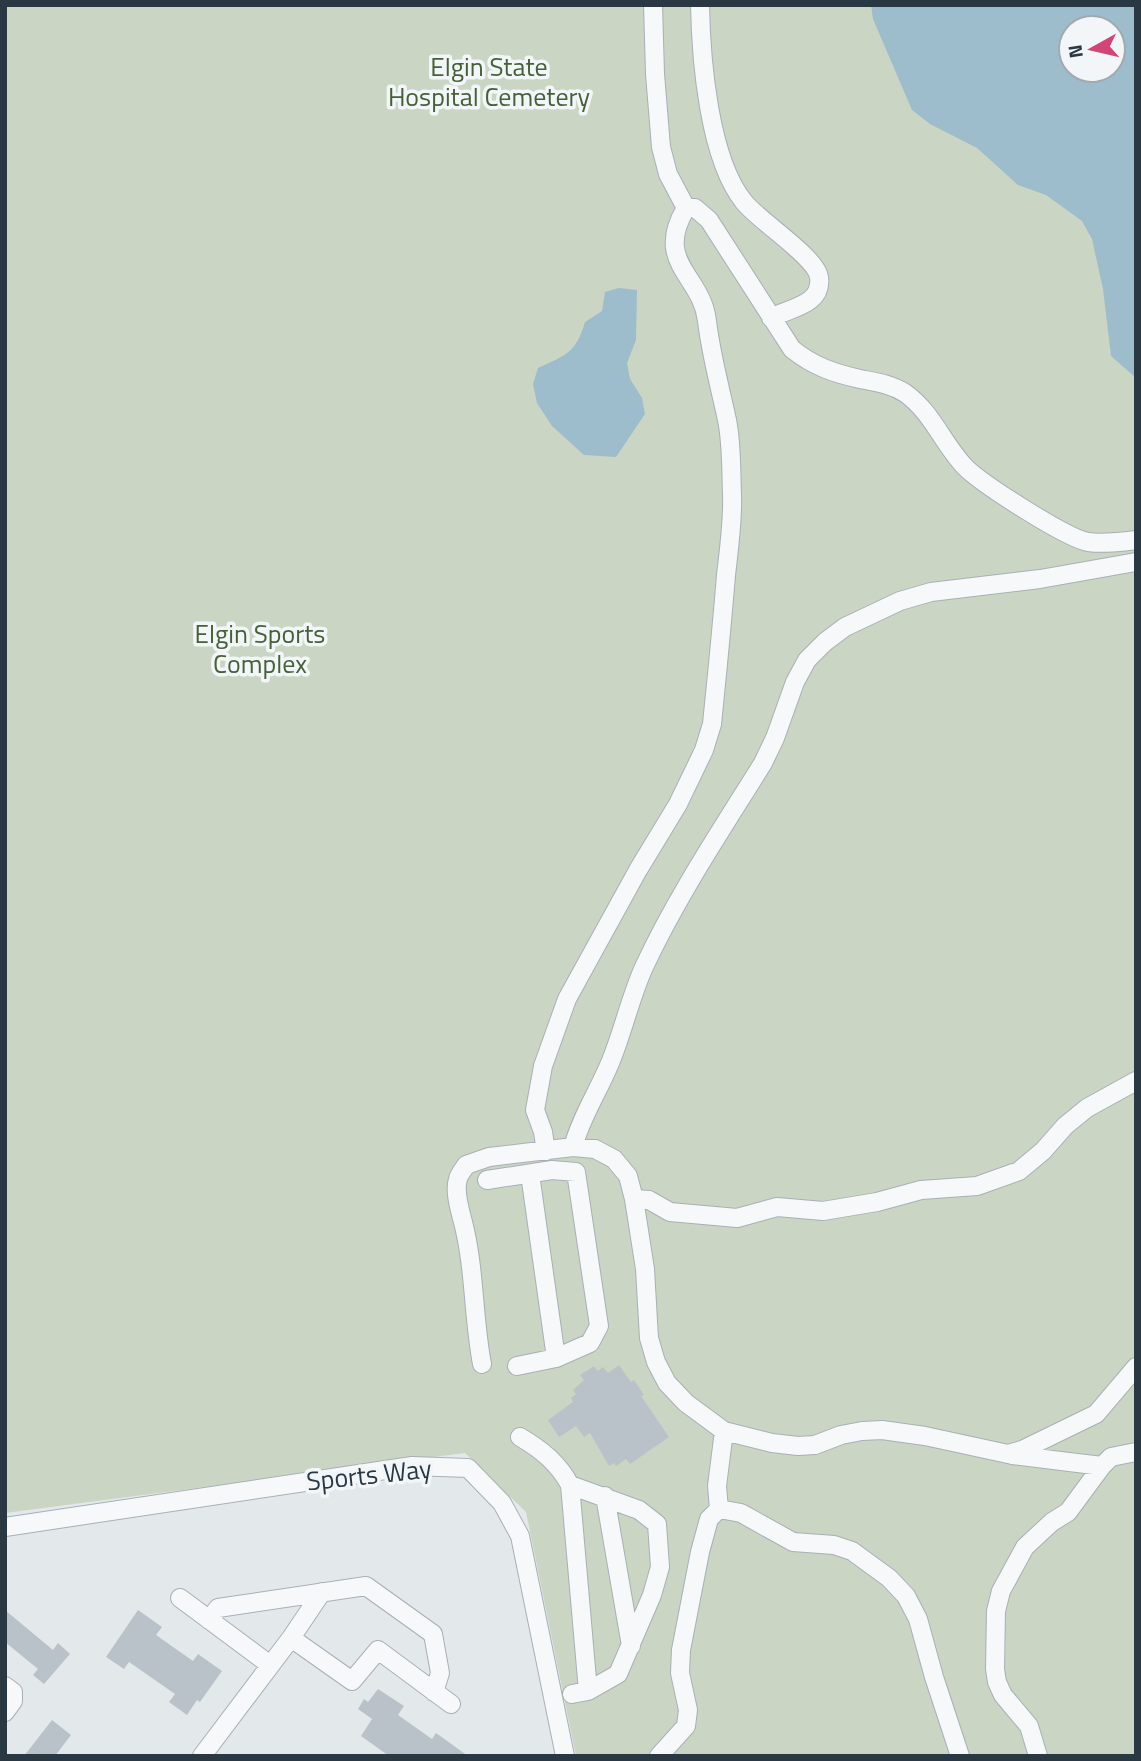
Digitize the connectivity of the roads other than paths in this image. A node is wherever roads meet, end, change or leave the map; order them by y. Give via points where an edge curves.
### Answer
1 (653, 5) edge
2 (700, 5) edge
3 (686, 208) junction
4 (771, 318) junction
5 (1136, 540) edge
6 (1136, 562) edge
7 (1136, 1081) edge
8 (573, 1147) junction
9 (546, 1151) junction
10 (530, 1174) junction
11 (487, 1180) dead end
12 (634, 1199) junction
13 (556, 1358) junction
14 (482, 1364) dead end
15 (517, 1367) dead end
16 (1136, 1367) edge
17 (724, 1431) junction
18 (520, 1437) dead end
19 (1136, 1452) edge
20 (1008, 1454) junction
21 (1102, 1466) junction
22 (570, 1485) junction
23 (605, 1496) junction
24 (719, 1509) junction
25 (5, 1527) edge
26 (322, 1591) junction
27 (180, 1598) dead end
28 (209, 1620) junction
29 (292, 1638) junction
30 (631, 1646) junction
31 (270, 1665) junction
32 (5, 1686) edge
33 (434, 1692) junction
34 (451, 1704) dead end
35 (5, 1712) edge
36 (202, 1756) edge
37 (565, 1756) edge
38 (659, 1756) edge
39 (960, 1756) edge
40 (1038, 1756) edge

1 - 3 street via 661,147 668,174
2 - 4 street via 705,77 719,152 744,203 812,261 819,276 818,290 810,301
3 - 4 street via 695,208 709,220
3 - 9 street via 674,237 676,256 706,313 727,422 732,499 712,724 691,780 567,999 543,1066 535,1110
4 - 5 street via 792,349 810,364 902,391 918,404 964,467 1044,521 1086,542
6 - 8 street via 931,592 845,627 807,660 763,763 656,942
7 - 12 street via 1087,1108 1019,1171 977,1186 920,1190 822,1211 777,1207 737,1218 670,1212 649,1200
8 - 9 street
8 - 12 street via 595,1149 614,1159 628,1176
9 - 14 street via 489,1157 466,1165 457,1180
10 - 11 street
10 - 13 street
10 - 13 street via 576,1172 599,1326 590,1343
12 - 17 street via 649,1338 656,1362 667,1383 686,1403
13 - 15 street
16 - 20 street via 1096,1414
17 - 20 street via 798,1446 882,1430
17 - 24 street
18 - 22 street via 561,1468
19 - 21 street via 1111,1457
20 - 21 street
21 - 40 street via 1068,1512 1026,1547 1001,1591 996,1611 997,1682 1029,1726
22 - 23 street
22 - 30 street via 580,1693 618,1674
23 - 30 street
23 - 30 street via 639,1510 657,1524 660,1567
24 - 38 street via 709,1519 700,1552 681,1650 686,1726
24 - 39 street via 741,1513 793,1542 852,1551 889,1578 918,1619
25 - 37 street, Sports Way via 412,1466 468,1468 502,1503 520,1536
26 - 28 street via 218,1608
26 - 29 street
26 - 33 street via 366,1586 433,1634 440,1673
27 - 28 street
28 - 31 street
29 - 31 street
29 - 33 street via 352,1681 378,1650
31 - 36 street
32 - 35 street via 13,1692 13,1701
33 - 34 street

